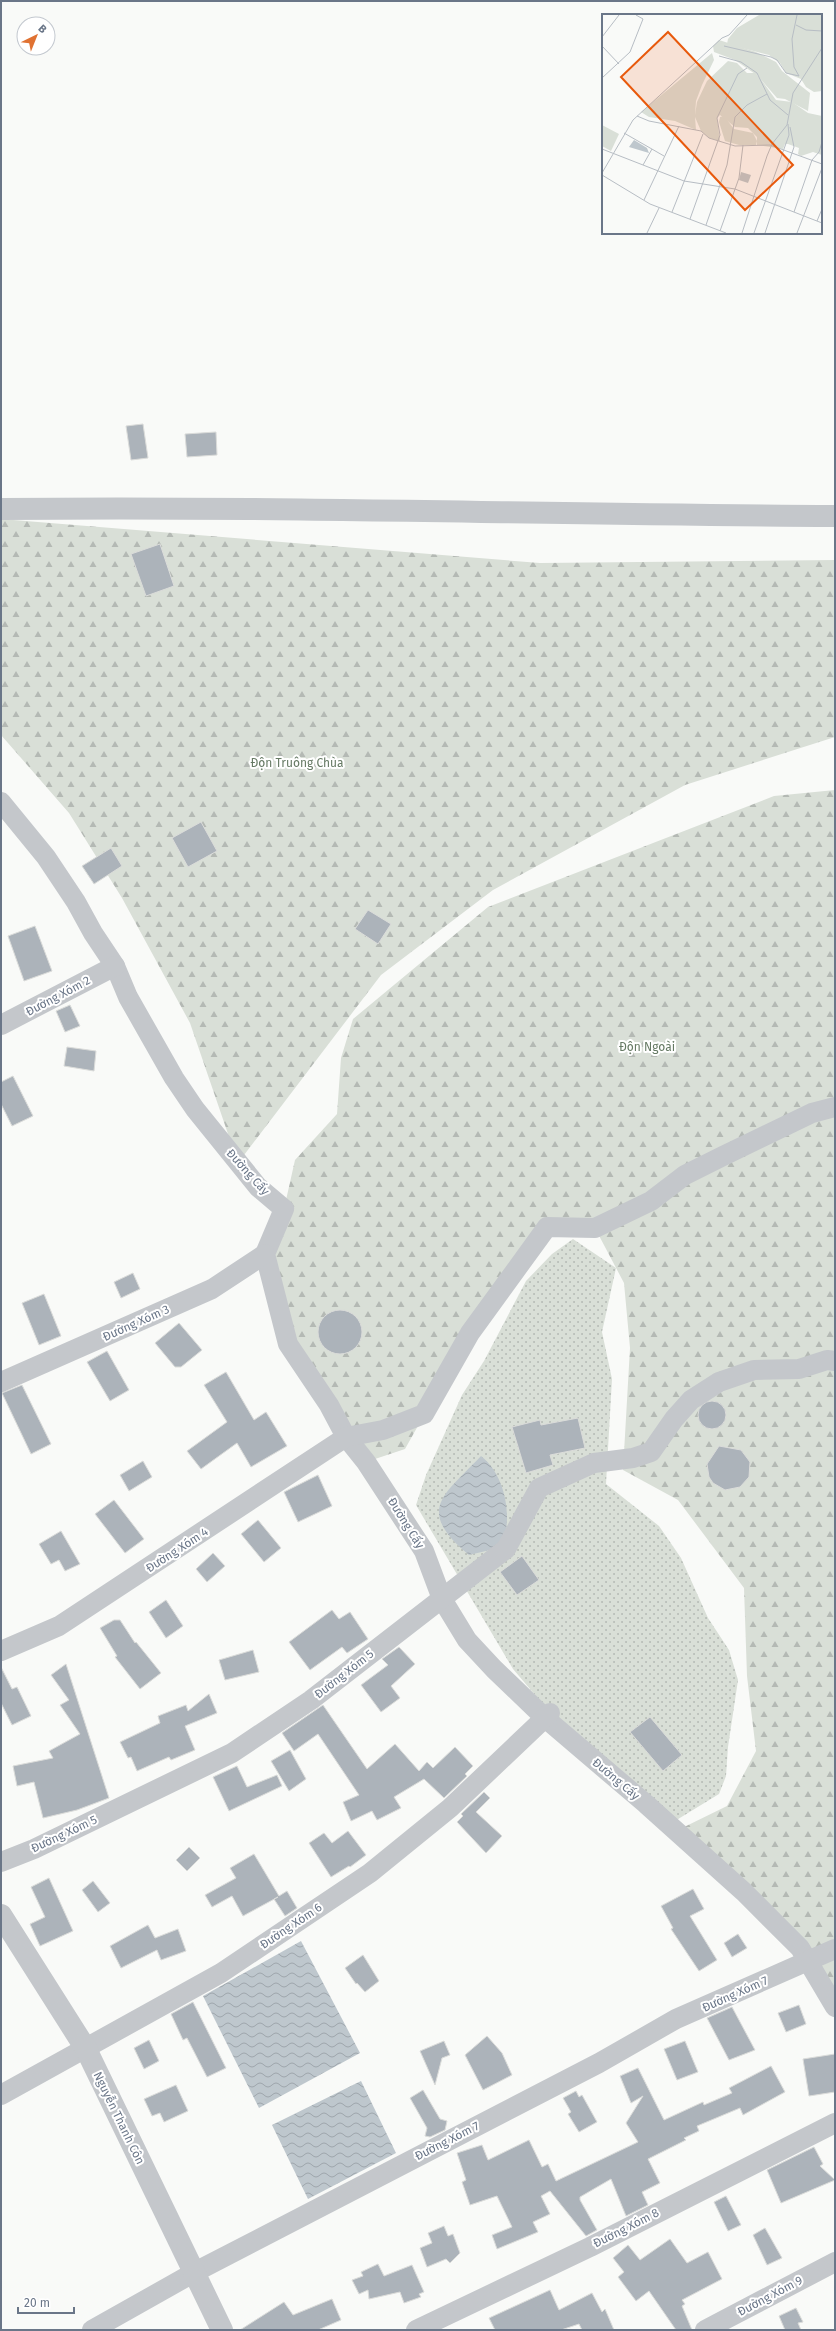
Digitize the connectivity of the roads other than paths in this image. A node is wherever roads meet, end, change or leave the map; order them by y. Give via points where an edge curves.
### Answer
1 (1, 509) edge
2 (835, 516) edge
3 (1, 802) edge
4 (115, 966) junction
5 (1, 1025) edge
6 (835, 1107) edge
7 (265, 1254) junction
8 (835, 1361) edge
9 (1, 1382) edge
10 (346, 1437) junction
11 (442, 1599) junction
12 (1, 1651) edge
13 (547, 1715) junction
14 (1, 1862) edge
15 (1, 1916) edge
16 (835, 1949) edge
17 (807, 1961) junction
18 (835, 2007) edge
19 (86, 2049) junction
20 (1, 2095) edge
21 (835, 2123) edge
22 (835, 2262) edge
23 (195, 2272) junction
24 (92, 2330) edge
25 (222, 2330) edge
26 (416, 2330) edge
27 (705, 2330) edge

1 - 2 street via 303,508
3 - 4 street via 46,857
4 - 5 street, Đường Xóm 2
4 - 7 street, Đường Cấy via 128,998 195,1109 258,1187 284,1209
6 - 10 street via 812,1113 685,1175 651,1202 595,1228 547,1227 470,1333 424,1414 383,1430
7 - 9 street, Đường Xóm 3 via 212,1289
7 - 10 street, Đường Cấy via 288,1344 329,1405
8 - 11 street, Đường Xóm 5 via 827,1360 799,1369 754,1370 719,1382 691,1400 651,1452 633,1458 594,1464 539,1488 506,1549
10 - 11 street, Đường Cấy via 366,1462 424,1552
10 - 12 street, Đường Xóm 4 via 60,1626
11 - 13 street, Đường Cấy via 467,1640 494,1669
11 - 14 street, Đường Xóm 5 via 311,1700 232,1753 34,1849
13 - 17 street, Đường Cấy via 744,1892 800,1948
13 - 19 street, Đường Xóm 6 via 450,1808 370,1873 222,1973
15 - 19 street, Nguyễn Thanh Côn
16 - 17 street, Đường Xóm 7
17 - 18 street, Đường Cấy
17 - 23 street, Đường Xóm 7 via 676,2019 599,2063
19 - 20 street, Đường Xóm 6
19 - 23 street, Nguyễn Thanh Côn
21 - 26 street, Đường Xóm 8 via 590,2247
22 - 27 street, Đường Xóm 9
23 - 24 street, Đường Xóm 7
23 - 25 street, Nguyễn Thanh Côn

